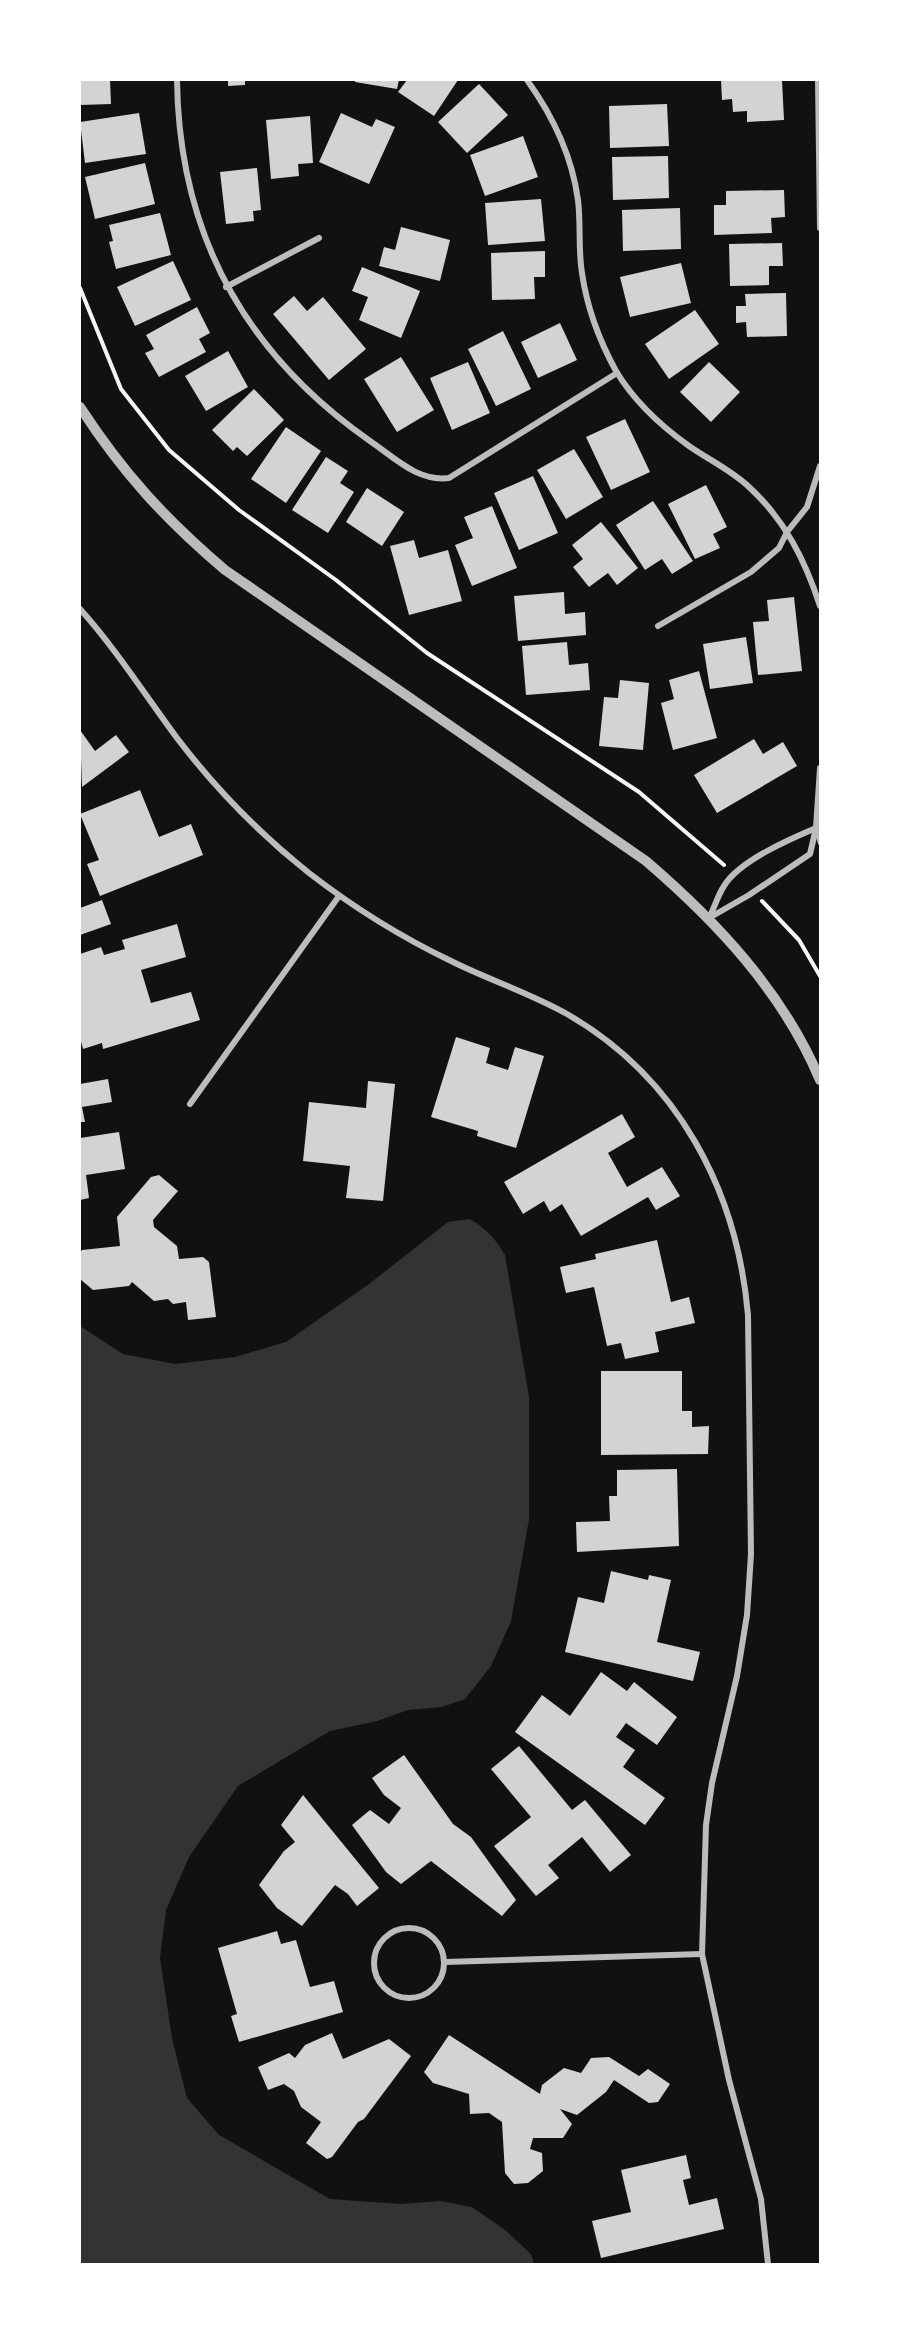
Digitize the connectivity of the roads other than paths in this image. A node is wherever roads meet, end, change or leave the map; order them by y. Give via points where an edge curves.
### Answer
1 (177, 80) edge
2 (527, 80) edge
3 (818, 80) edge
4 (820, 228) edge
5 (319, 237) dead end
6 (226, 287) junction
7 (617, 373) junction
8 (80, 407) edge
9 (820, 466) edge
10 (787, 532) junction
11 (820, 606) edge
12 (80, 609) edge
13 (658, 626) dead end
14 (820, 768) edge
15 (816, 828) junction
16 (820, 843) edge
17 (339, 896) junction
18 (709, 918) junction
19 (820, 1080) edge
20 (190, 1104) dead end
21 (702, 1954) junction
22 (445, 1962) junction
23 (768, 2265) edge

1 - 6 street via 184,166 197,216
2 - 7 street via 559,132 571,166 588,307
3 - 4 street
5 - 6 street
6 - 7 street via 266,347 300,386 348,426 419,475 434,480 449,478
7 - 10 street via 649,413 690,447 748,486
8 - 18 street via 109,452 149,500 225,570 646,861
9 - 10 street via 807,507
10 - 11 street via 806,566
10 - 13 street via 779,548 752,572
12 - 17 street via 112,645 217,787 260,831
14 - 15 street
15 - 16 lane
15 - 18 street via 775,845 725,884
15 - 18 street via 810,854
17 - 20 street
17 - 21 street via 396,933 550,1005 610,1043 668,1100 711,1169 729,1214 739,1246 748,1315 752,1554 737,1676 706,1825
18 - 19 street via 749,963 785,1014
21 - 22 street
21 - 23 street via 729,2080 762,2199
22 - 22 street via 438,1984 430,1992 409,1998 387,1991 375,1973 374,1962 382,1939 392,1931 410,1928 427,1932 437,1940

